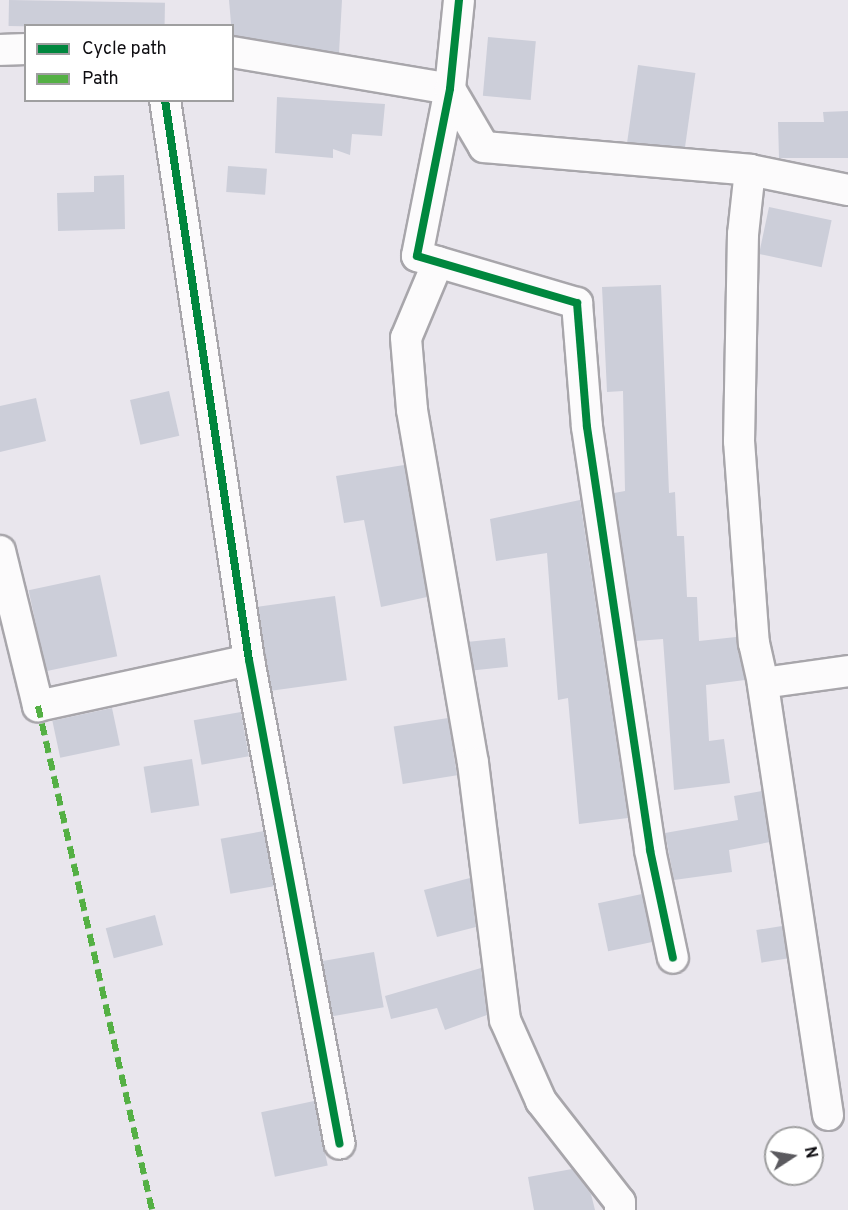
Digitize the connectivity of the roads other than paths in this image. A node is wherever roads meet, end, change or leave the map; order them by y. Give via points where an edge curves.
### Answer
1 (459, 0) edge
2 (24, 49) edge
3 (0, 50) edge
4 (234, 52) edge
5 (450, 89) junction
6 (165, 102) edge
7 (750, 170) junction
8 (848, 190) edge
9 (438, 262) junction
10 (0, 550) edge
11 (249, 660) junction
12 (848, 671) edge
13 (763, 683) junction
14 (673, 958) dead end
15 (828, 1115) dead end
16 (340, 1144) dead end
17 (620, 1210) edge

1 - 5 street
2 - 3 street
4 - 5 street
5 - 7 street via 484,147
5 - 9 street via 417,256
6 - 11 street
7 - 8 street
7 - 13 street via 743,234 739,441 754,643
9 - 14 street via 577,303 587,427 650,849
9 - 17 street via 406,338 412,410 448,598 505,1020 541,1101 620,1202
10 - 11 street via 38,706
11 - 16 street
12 - 13 street
13 - 15 street

